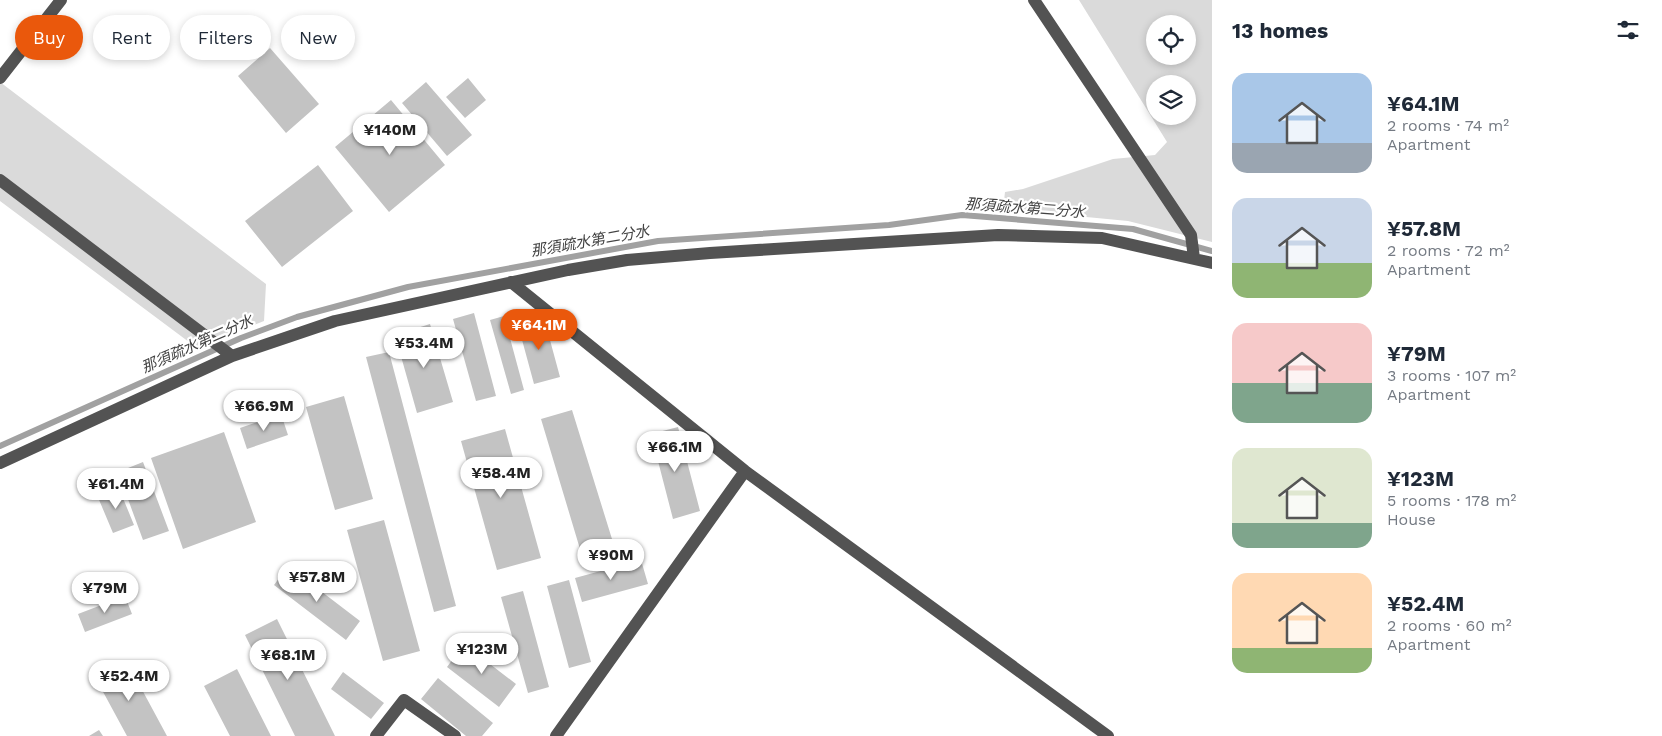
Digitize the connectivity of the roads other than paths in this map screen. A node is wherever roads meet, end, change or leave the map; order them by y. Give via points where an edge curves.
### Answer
1 (61, 0) edge
2 (1034, 0) edge
3 (0, 78) edge
4 (0, 180) edge
5 (1194, 258) junction
6 (1212, 264) edge
7 (511, 282) junction
8 (232, 356) junction
9 (0, 463) edge
10 (746, 471) junction
11 (376, 736) edge
12 (455, 736) edge
13 (556, 736) edge
14 (1108, 736) edge

1 - 3 street
2 - 5 street via 1191,235
4 - 8 street
5 - 6 street
5 - 7 street via 1102,238 998,234 627,260
7 - 8 street via 335,321
7 - 10 street
8 - 9 street
10 - 13 street
10 - 14 street
11 - 12 street via 404,700

